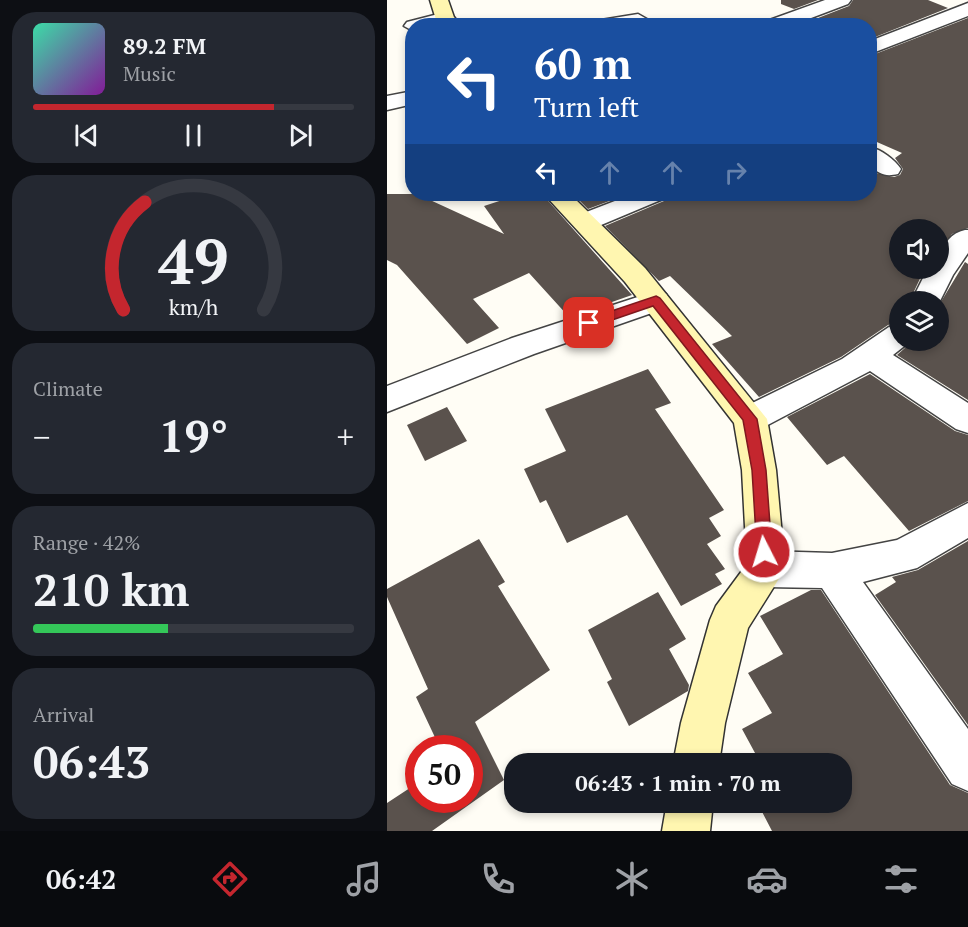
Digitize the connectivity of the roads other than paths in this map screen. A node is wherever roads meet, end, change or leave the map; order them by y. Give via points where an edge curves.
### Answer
1 (842, 0) edge
2 (946, 0) edge
3 (617, 4) dead end
4 (774, 6) dead end
5 (967, 9) edge
6 (637, 18) edge
7 (797, 18) edge
8 (809, 18) edge
9 (877, 45) edge
10 (405, 99) edge
11 (387, 103) edge
12 (877, 160) edge
13 (889, 169) dead end
14 (562, 201) edge
15 (637, 201) edge
16 (585, 222) junction
17 (965, 238) dead end
18 (930, 291) edge
19 (656, 301) junction
20 (889, 343) edge
21 (874, 355) junction
22 (387, 399) edge
23 (750, 419) junction
24 (968, 420) edge
25 (968, 519) edge
26 (766, 569) junction
27 (831, 571) junction
28 (698, 753) edge
29 (968, 768) edge
30 (688, 813) edge
31 (685, 831) edge

1 - 8 street
2 - 5 street
3 - 6 street
4 - 7 street
5 - 9 street
10 - 11 street
12 - 13 street
14 - 16 main road
15 - 16 street
16 - 19 main road
17 - 18 street
19 - 22 street via 523,346
19 - 23 main road
20 - 21 street
21 - 23 street
21 - 24 street
23 - 26 main road via 759,470
25 - 27 street via 905,556
26 - 27 street
26 - 28 main road via 730,620
27 - 29 street
30 - 31 main road

